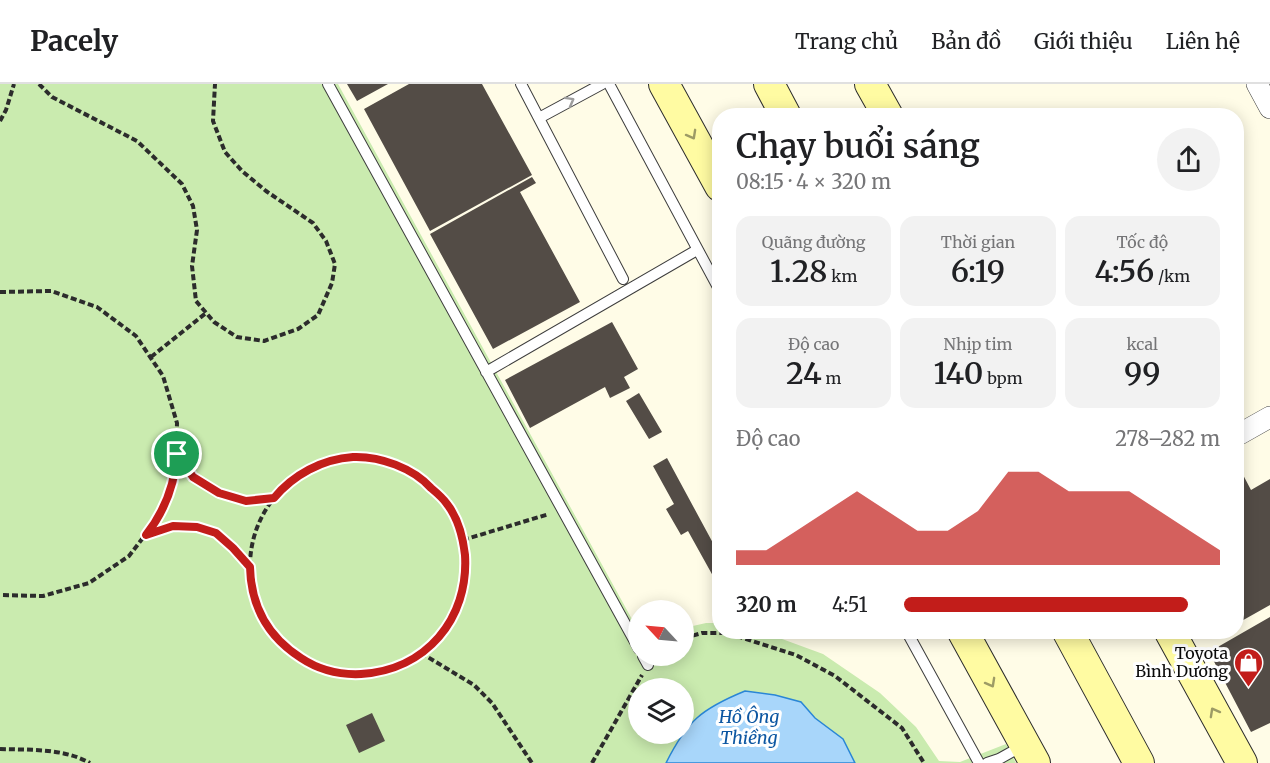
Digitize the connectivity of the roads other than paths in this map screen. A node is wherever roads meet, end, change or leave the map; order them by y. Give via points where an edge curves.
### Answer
1 (328, 84) edge
2 (522, 84) edge
3 (602, 84) edge
4 (609, 84) edge
5 (664, 84) edge
6 (769, 84) edge
7 (870, 84) edge
8 (1257, 84) edge
9 (782, 108) edge
10 (884, 108) edge
11 (1270, 108) edge
12 (539, 118) junction
13 (712, 171) edge
14 (697, 250) junction
15 (712, 277) edge
16 (623, 279) dead end
17 (486, 372) junction
18 (1270, 417) edge
19 (1244, 432) edge
20 (628, 629) edge
21 (911, 639) edge
22 (967, 639) edge
23 (1072, 639) edge
24 (1174, 639) edge
25 (1030, 754) edge
26 (979, 763) edge
27 (987, 763) edge
28 (1140, 763) edge
29 (1242, 763) edge

1 - 17 lane
2 - 12 lane
12 -> 3 lane
4 - 14 lane
5 -> 13 main road
6 - 9 main road
7 - 10 main road
8 - 11 street
12 - 16 lane
14 - 15 lane
14 - 17 lane
17 - 20 lane
18 - 19 street
21 - 26 lane
22 -> 25 main road
23 - 28 main road
29 -> 24 main road
25 - 27 lane

